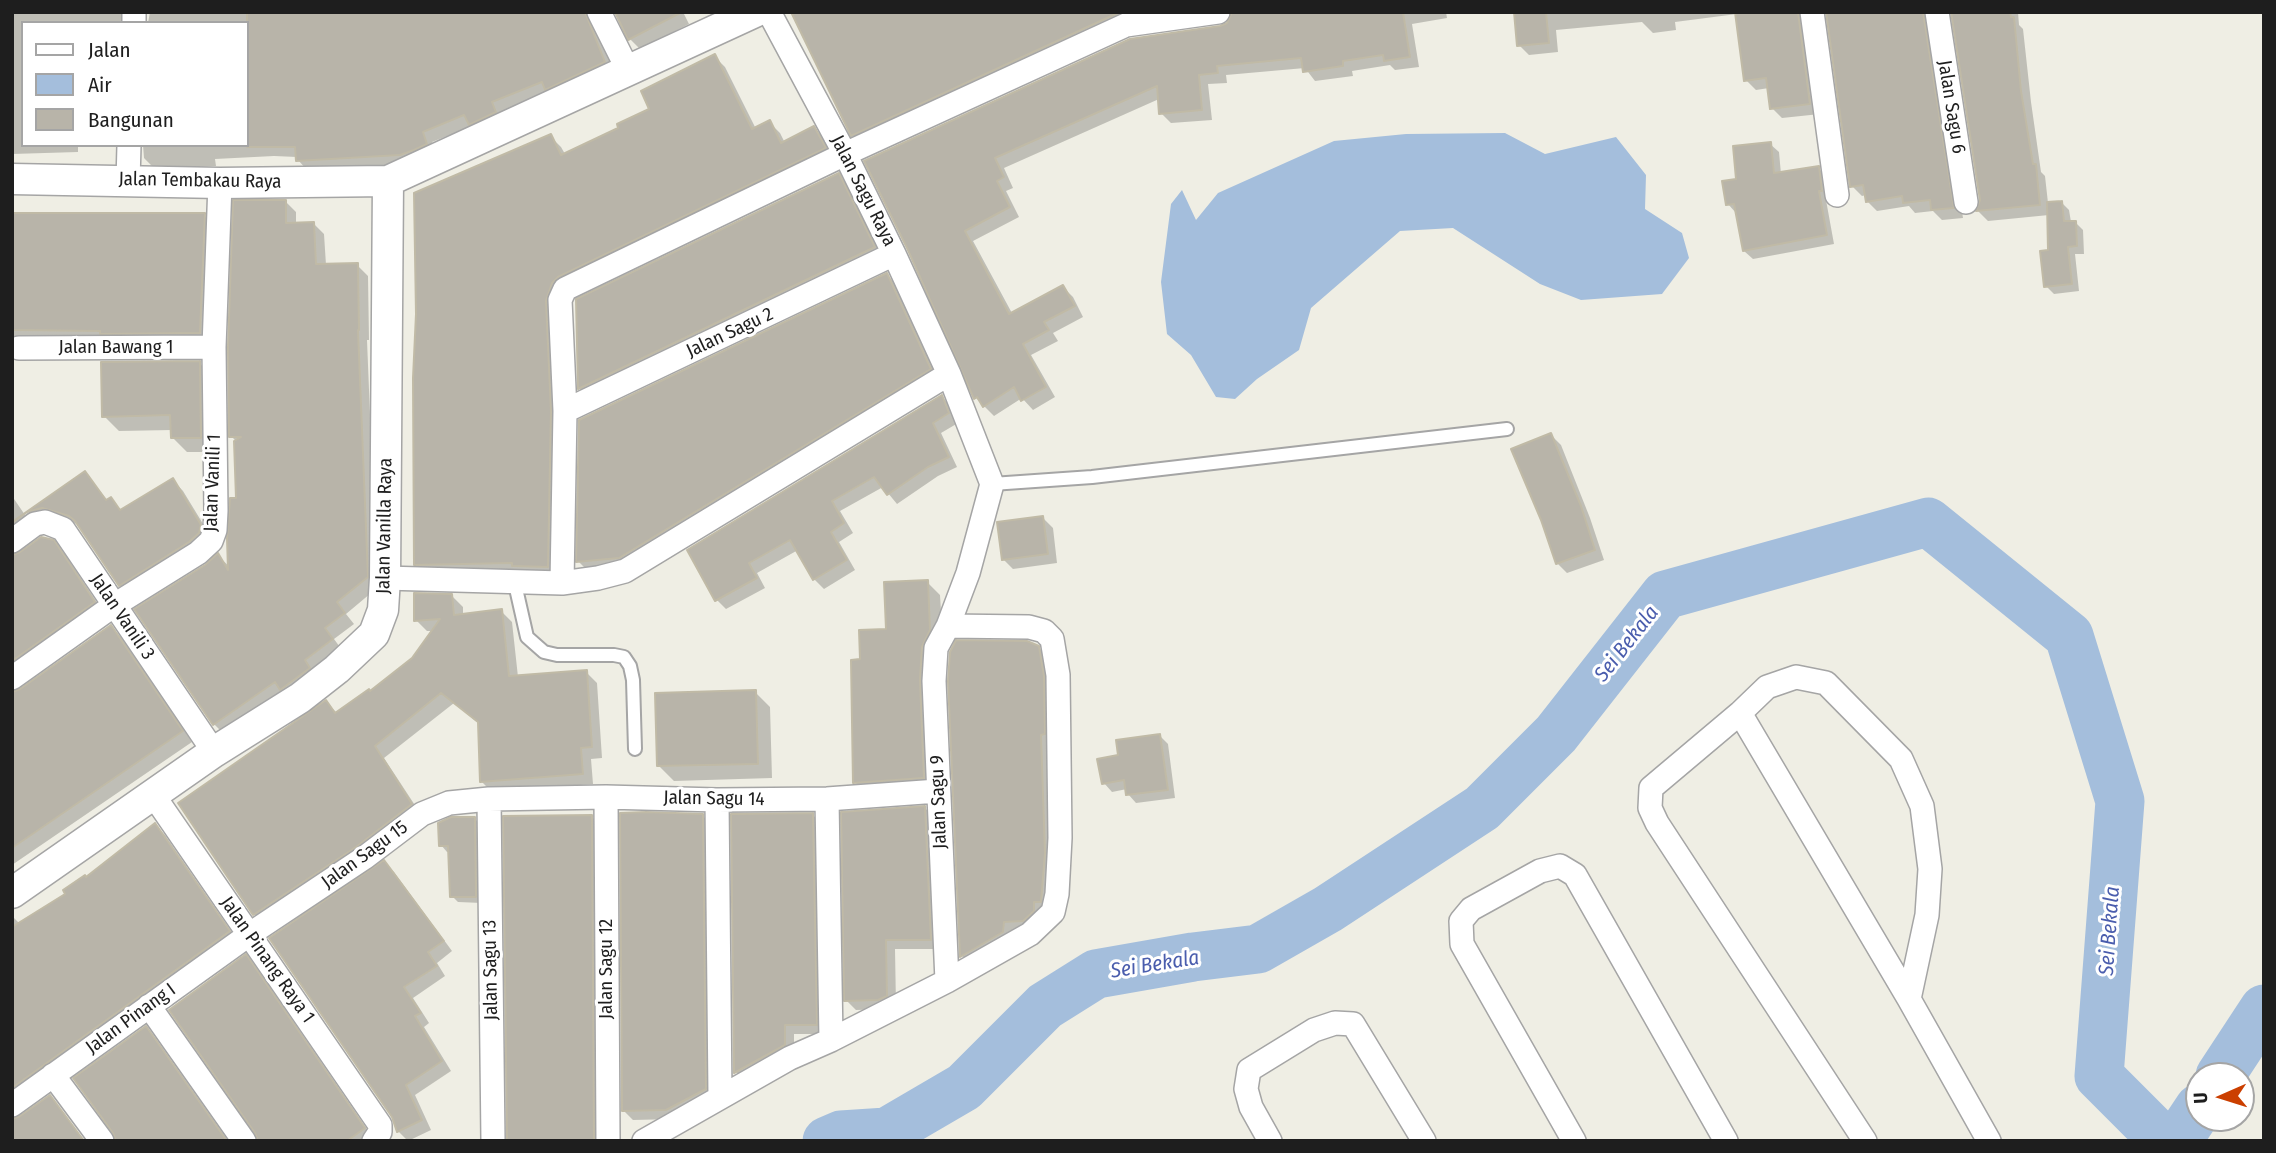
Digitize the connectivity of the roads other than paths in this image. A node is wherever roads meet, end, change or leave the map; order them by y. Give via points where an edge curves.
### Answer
1 (599, 12) edge
2 (755, 12) edge
3 (769, 12) edge
4 (1218, 12) edge
5 (1812, 12) edge
6 (1937, 12) edge
7 (1124, 19) edge
8 (628, 70) junction
9 (129, 147) edge
10 (845, 154) junction
11 (12, 179) edge
12 (128, 181) junction
13 (388, 181) junction
14 (220, 183) junction
15 (1837, 195) dead end
16 (1966, 202) dead end
17 (894, 254) junction
18 (214, 347) junction
19 (19, 348) dead end
20 (949, 374) junction
21 (565, 411) junction
22 (1507, 429) dead end
23 (992, 484) junction
24 (12, 541) edge
25 (385, 578) junction
26 (562, 583) junction
27 (515, 584) junction
28 (113, 606) junction
29 (948, 626) junction
30 (12, 678) edge
31 (1740, 713) junction
32 (635, 749) dead end
33 (214, 752) junction
34 (938, 791) junction
35 (154, 796) junction
36 (606, 797) junction
37 (489, 799) junction
38 (827, 799) junction
39 (716, 800) junction
40 (12, 893) edge
41 (250, 934) junction
42 (947, 981) junction
43 (1909, 999) junction
44 (149, 1006) junction
45 (831, 1040) junction
46 (53, 1075) junction
47 (720, 1096) junction
48 (12, 1105) edge
49 (377, 1133) edge
50 (102, 1141) edge
51 (244, 1141) edge
52 (493, 1141) edge
53 (608, 1141) edge
54 (644, 1141) edge
55 (1270, 1141) edge
56 (1424, 1141) edge
57 (1574, 1141) edge
58 (1726, 1141) edge
59 (1865, 1141) edge
60 (1989, 1141) edge

1 - 8 street
2 - 8 street
3 - 10 street, Jalan Sagu Raya
4 - 7 street
5 - 15 street
6 - 16 street, Jalan Sagu 6
7 - 10 street
8 - 13 street
9 - 12 street
10 - 17 street, Jalan Sagu Raya
10 - 21 street via 565,289 560,300
11 - 12 street, Jalan Tembakau Raya
12 - 14 street, Jalan Tembakau Raya
13 - 14 street, Jalan Tembakau Raya
13 - 25 street, Jalan Vanilla Raya
14 - 18 street, Jalan Vanili 1
17 - 20 street, Jalan Sagu Raya
17 - 21 street, Jalan Sagu 2
18 - 19 street, Jalan Bawang 1
18 - 28 street, Jalan Vanili 1 via 216,511 211,541
20 - 23 street, Jalan Sagu Raya
20 - 26 street via 625,571
21 - 26 street
22 - 23 lane via 1092,477
23 - 29 street, Jalan Sagu 9
24 - 28 street, Jalan Vanili 3 via 35,524 45,522 63,529
25 - 27 street
25 - 33 street, Jalan Vanilla Raya via 383,610 374,634 300,698
26 - 27 street
27 - 32 lane via 527,637 544,652 624,657 633,680
28 - 30 street, Jalan Vanili 1
28 - 33 street, Jalan Vanili 3
29 - 34 street, Jalan Sagu 9 via 936,648 934,681
29 - 42 street via 1029,627 1052,639 1058,675 1060,838 1053,912 1030,934
31 - 43 street
31 - 43 street via 1767,687 1796,677 1826,683 1901,759 1922,806 1930,869 1927,915
31 - 59 street via 1651,788 1650,808
33 - 35 street, Jalan Vanilla Raya
34 - 38 street, Jalan Sagu 14
34 - 42 street, Jalan Sagu 9
35 - 40 street, Jalan Vanilla Raya
35 - 41 street, Jalan Pinang Raya 1
36 - 37 street, Jalan Sagu 14
36 - 39 street, Jalan Sagu 14
36 - 53 street, Jalan Sagu 12
37 - 41 street, Jalan Sagu 15 via 449,803 422,814
37 - 52 street, Jalan Sagu 13
38 - 39 street, Jalan Sagu 14
38 - 45 street
39 - 47 street
41 - 44 street, Jalan Pinang I
41 - 49 street, Jalan Pinang Raya 1
42 - 45 street
43 - 60 street
44 - 46 street, Jalan Pinang I
44 - 51 street
45 - 47 street
46 - 48 street, Jalan Pinang I
46 - 50 street
47 - 54 street
55 - 56 street via 1251,1107 1246,1089 1249,1070 1314,1030 1335,1023 1353,1024
57 - 58 street via 1462,944 1461,921 1471,909 1540,871 1560,866 1574,875

